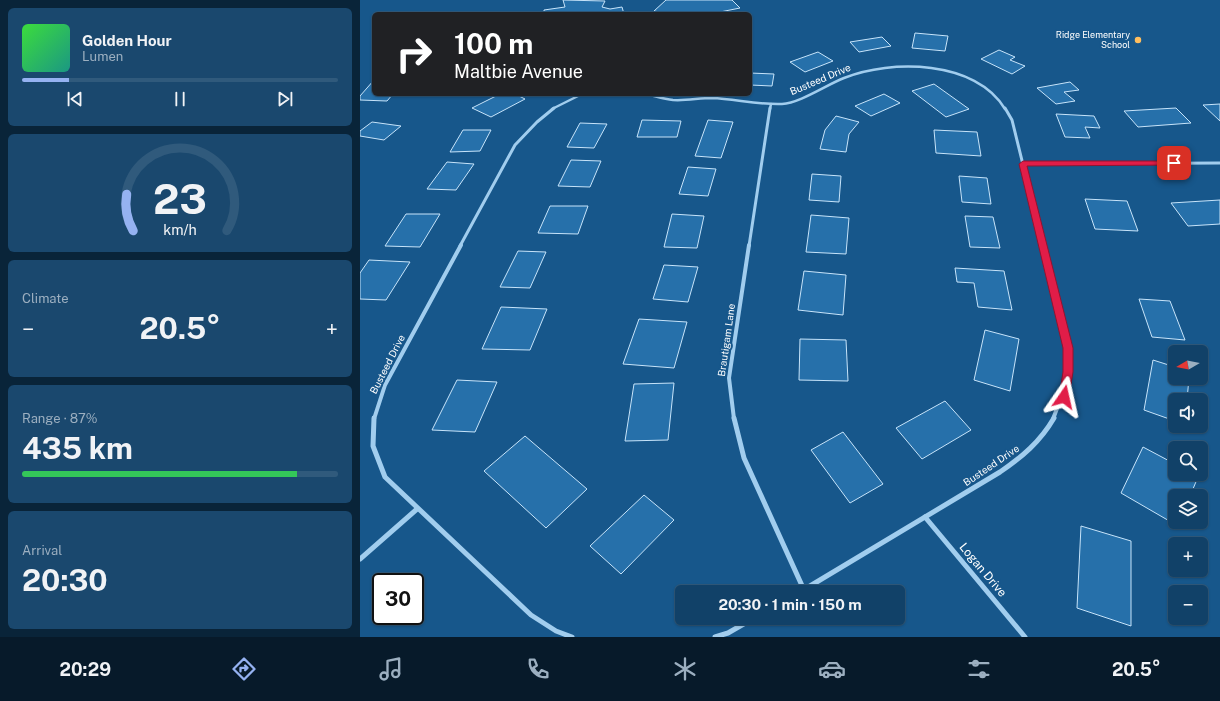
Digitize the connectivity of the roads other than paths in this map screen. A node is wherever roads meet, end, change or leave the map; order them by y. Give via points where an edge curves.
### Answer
1 (577, 96) edge
2 (655, 96) edge
3 (771, 104) junction
4 (1220, 163) edge
5 (1023, 164) junction
6 (417, 509) junction
7 (924, 517) junction
8 (360, 559) edge
9 (799, 585) edge
10 (812, 585) edge
11 (742, 625) edge
12 (572, 637) edge
13 (715, 637) edge
14 (1025, 637) edge

1 - 6 street, Busteed Drive via 543,116 515,145 378,402 372,428 374,454 385,477
2 - 3 street, Busteed Drive via 672,100 740,99
3 - 5 street, Busteed Drive via 794,101 845,77 876,68 914,67 953,73 987,88 1007,106
3 - 9 street, Brautigam Lane via 729,378 732,412 744,458
4 - 5 street
5 - 7 street, Busteed Drive via 1068,348 1064,397 1050,425 1030,450 1000,472
6 - 8 street
6 - 12 street, Busteed Drive via 531,616
7 - 10 street, Busteed Drive
7 - 14 street, Logan Drive
11 - 13 street

